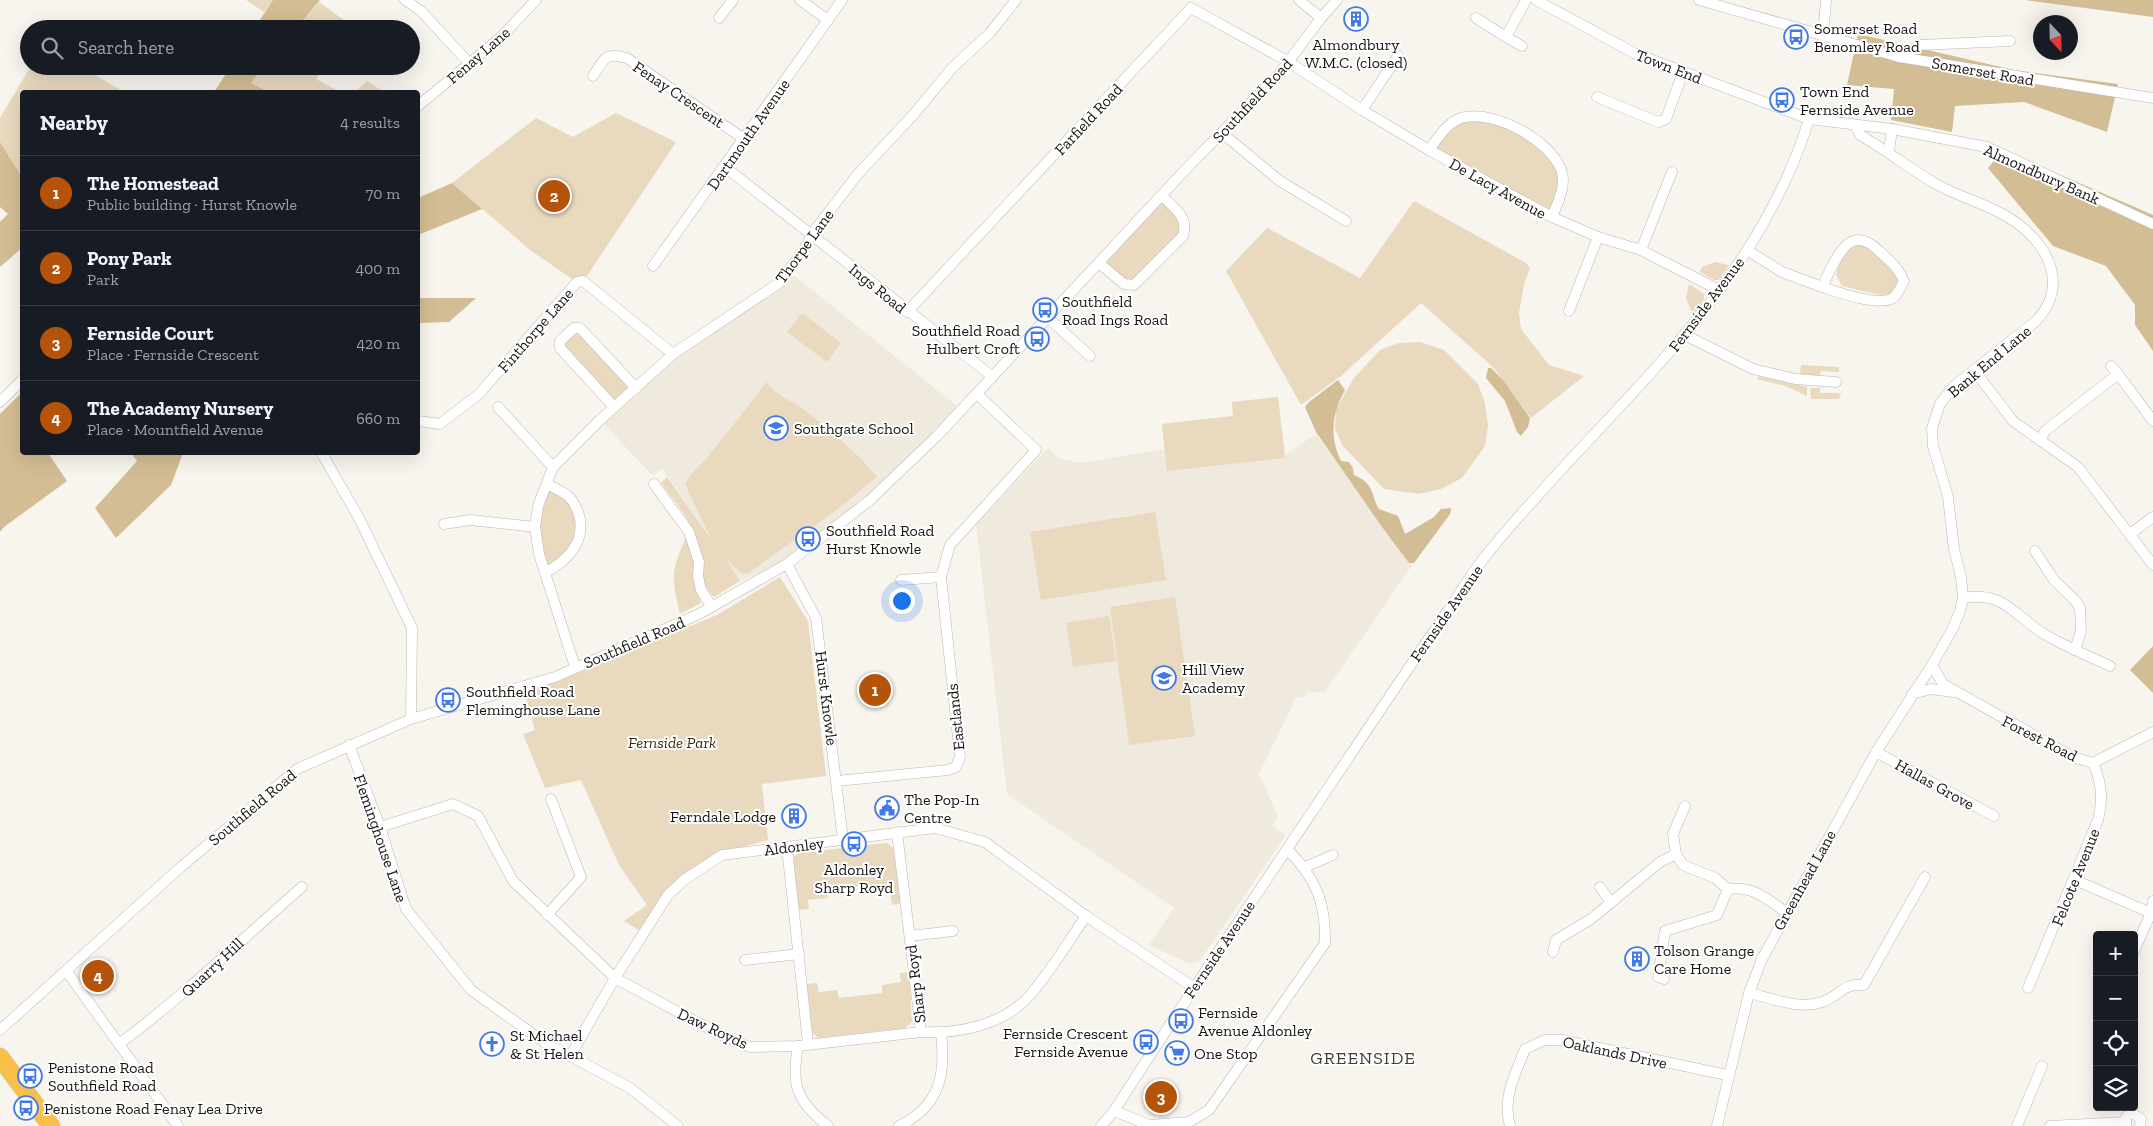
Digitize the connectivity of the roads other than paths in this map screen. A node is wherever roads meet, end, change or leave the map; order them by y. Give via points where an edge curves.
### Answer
1 (405, 0) edge
2 (536, 0) edge
3 (733, 0) edge
4 (800, 0) edge
5 (842, 0) edge
6 (1016, 0) edge
7 (1299, 0) edge
8 (1337, 0) edge
9 (1526, 0) edge
10 (1536, 0) edge
11 (1699, 0) edge
12 (1826, 0) edge
13 (719, 18) dead end
14 (1321, 18) junction
15 (1476, 18) dead end
16 (828, 20) junction
17 (1506, 37) junction
18 (1823, 37) junction
19 (2010, 41) dead end
20 (1522, 46) dead end
21 (1398, 56) dead end
22 (1899, 57) junction
23 (1289, 62) junction
24 (470, 64) junction
25 (1683, 72) junction
26 (593, 76) dead end
27 (1597, 97) dead end
28 (2153, 98) edge
29 (420, 104) edge
30 (1362, 110) junction
31 (1809, 119) junction
32 (1855, 125) junction
33 (1892, 129) junction
34 (1222, 133) junction
35 (744, 139) junction
36 (1428, 150) junction
37 (1889, 152) junction
38 (725, 167) junction
39 (1672, 172) dead end
40 (1162, 196) junction
41 (1552, 217) junction
42 (1346, 221) dead end
43 (2153, 224) edge
44 (812, 234) junction
45 (1598, 237) junction
46 (1641, 250) junction
47 (1747, 250) junction
48 (1099, 263) junction
49 (653, 266) dead end
50 (1822, 287) junction
51 (1719, 290) junction
52 (1569, 311) dead end
53 (907, 312) junction
54 (1048, 317) junction
55 (1686, 335) junction
56 (673, 354) junction
57 (1090, 356) dead end
58 (1974, 370) junction
59 (993, 377) junction
60 (20, 382) edge
61 (1836, 382) dead end
62 (636, 388) junction
63 (977, 394) junction
64 (0, 402) edge
65 (498, 407) dead end
66 (614, 407) junction
67 (420, 421) edge
68 (2153, 422) edge
69 (2040, 441) junction
70 (323, 455) edge
71 (554, 467) junction
72 (547, 484) junction
73 (654, 484) dead end
74 (2153, 517) edge
75 (444, 524) dead end
76 (535, 527) junction
77 (2130, 534) junction
78 (2035, 551) dead end
79 (787, 564) junction
80 (2153, 565) edge
81 (545, 573) junction
82 (941, 577) junction
83 (901, 580) dead end
84 (1963, 598) junction
85 (712, 607) junction
86 (2075, 650) junction
87 (1938, 653) joint
88 (1932, 665) junction
89 (2110, 666) dead end
90 (575, 667) junction
91 (1956, 692) junction
92 (1912, 694) junction
93 (412, 720) junction
94 (2153, 732) edge
95 (349, 746) junction
96 (1876, 752) junction
97 (2093, 763) junction
98 (837, 781) junction
99 (551, 799) dead end
100 (1686, 806) dead end
101 (1994, 816) dead end
102 (380, 827) junction
103 (897, 832) junction
104 (843, 840) junction
105 (787, 848) junction
106 (1287, 850) junction
107 (1676, 854) junction
108 (1333, 855) dead end
109 (1305, 867) junction
110 (1925, 877) dead end
111 (2075, 880) junction
112 (302, 887) dead end
113 (1600, 887) dead end
114 (1728, 889) junction
115 (2153, 901) edge
116 (1611, 903) junction
117 (1786, 912) junction
118 (2152, 913) edge
119 (547, 915) junction
120 (1086, 916) junction
121 (953, 930) dead end
122 (910, 936) junction
123 (2138, 943) edge
124 (1552, 952) dead end
125 (799, 954) junction
126 (745, 960) dead end
127 (67, 972) junction
128 (615, 978) junction
129 (1664, 979) dead end
130 (1194, 987) junction
131 (2028, 988) dead end
132 (1749, 993) junction
133 (0, 1030) edge
134 (921, 1032) junction
135 (942, 1033) junction
136 (119, 1044) junction
137 (803, 1044) junction
138 (570, 1056) junction
139 (1, 1061) edge
140 (2042, 1066) dead end
141 (1728, 1075) junction
142 (1114, 1111) junction
143 (2126, 1124) edge
144 (51, 1126) edge
145 (178, 1126) edge
146 (678, 1126) edge
147 (828, 1126) edge
148 (899, 1126) edge
149 (1101, 1126) edge
150 (1510, 1126) edge
151 (1717, 1126) edge
152 (2017, 1126) edge
153 (2050, 1126) edge
154 (2140, 1126) edge

1 - 24 street via 421,11
2 - 24 street, Fenay Lane
3 - 13 street
4 - 16 street
5 - 16 street, Dartmouth Avenue
6 - 44 street, Thorpe Lane via 990,33 953,67 858,175
7 - 14 street
8 - 14 street, Southfield Road
9 - 17 street
10 - 25 street, Town End via 1634,53
11 - 18 street, Somerset Road
12 - 18 street
14 - 23 street, Southfield Road
15 - 17 street
16 - 35 street, Dartmouth Avenue
17 - 20 street
18 - 22 street, Somerset Road
19 - 22 street via 1920,45
21 - 30 street
22 - 28 street, Somerset Road
23 - 30 street, De Lacy Avenue
23 - 34 street, Southfield Road
23 - 53 street, Farfield Road via 1191,8
24 - 29 street, Fenay Lane
25 - 27 street via 1666,119 1658,122
25 - 31 street, Town End
26 - 35 street, Fenay Crescent via 606,58 627,58
30 - 36 street, De Lacy Avenue
31 - 32 street, Almondbury Bank
31 - 47 street, Fernside Avenue via 1775,202
32 - 33 street, Almondbury Bank
32 - 37 street, Bank End Lane via 1860,135
33 - 37 street
33 - 43 street, Almondbury Bank via 1987,147
34 - 40 street, Southfield Road
34 - 42 street via 1280,181
35 - 38 street, Dartmouth Avenue
36 - 41 street, De Lacy Avenue
36 - 41 street via 1448,125 1464,117 1485,117 1508,123 1549,151 1561,170 1563,187
37 - 58 street, Bank End Lane via 1942,187 2007,216 2039,245 2052,267 2053,291 2045,312
38 - 44 street, Ings Road
38 - 49 street, Dartmouth Avenue
39 - 46 street
40 - 48 street, Southfield Road
40 - 48 street via 1183,216 1186,226 1183,236 1134,285 1124,284
41 - 45 street, De Lacy Avenue
44 - 53 street, Ings Road
44 - 56 street, Thorpe Lane via 779,283
45 - 46 street, De Lacy Avenue
45 - 52 street
46 - 51 street, De Lacy Avenue
47 - 50 street via 1782,272
47 - 51 street, Fernside Avenue
48 - 54 street, Southfield Road
50 - 50 street via 1841,250 1851,241 1861,240 1870,242 1899,270 1904,281 1899,292 1882,301
51 - 55 street, Fernside Avenue
53 - 59 street, Ings Road
54 - 57 street
54 - 59 street, Southfield Road
55 - 61 street via 1753,369 1795,379
55 - 106 street, Fernside Avenue via 1488,553 1384,701
56 - 62 street, Thorpe Lane
56 - 67 street, Finthorpe Lane via 590,286 583,281 577,282 479,394 440,424
58 - 69 street via 2013,421
58 - 84 street, Bank End Lane via 1953,387 1940,404 1932,428 1933,446 1948,497
59 - 63 street, Southfield Road
60 - 64 street
62 - 66 street, Thorpe Lane
62 - 66 street via 580,328 574,328 560,341 560,348
63 - 79 street, Southfield Road via 869,500
63 - 82 street, Eastlands via 1036,450 950,545
65 - 71 street
66 - 71 street, Thorpe Lane
68 - 69 street via 2115,370 2045,431
69 - 77 street via 2078,467
70 - 93 street via 359,518 412,628
71 - 72 street, Thorpe Lane
72 - 76 street, Thorpe Lane via 538,506
72 - 81 street via 567,495 574,504 581,526 580,537 568,557
73 - 85 street via 689,532 697,555 701,590
74 - 77 street
75 - 76 street via 470,520
76 - 81 street, Thorpe Lane
77 - 80 street
78 - 86 street via 2054,580 2080,608 2081,631
79 - 85 street, Southfield Road
79 - 98 street, Hurst Knowle via 816,618
81 - 90 street, Thorpe Lane
82 - 83 street
82 - 98 street, Eastlands via 960,758 956,766 948,770
84 - 86 street via 1977,595 2006,604 2043,633
84 - 87 street, Bank End Lane via 1954,628
85 - 90 street, Southfield Road
86 - 89 street
87 - 88 street, Greenhead Lane
88 - 91 street, Forest Road via 1943,684
88 - 92 street, Greenhead Lane
90 - 93 street, Southfield Road
91 - 92 street, Forest Road via 1931,690
91 - 97 street, Forest Road via 2054,748
92 - 96 street, Greenhead Lane
93 - 95 street, Southfield Road
94 - 97 street, Forest Road
95 - 102 street, Fleminghouse Lane
95 - 127 street, Southfield Road via 290,773
96 - 101 street, Hallas Grove
96 - 117 street, Greenhead Lane
97 - 111 street, Felcote Avenue via 2100,782 2101,807
98 - 104 street, Hurst Knowle
99 - 119 street via 581,877
100 - 107 street via 1673,834
102 - 119 street, Daw Royds via 453,804 478,816 513,881
102 - 138 street, Fleminghouse Lane via 406,909 471,990 544,1042
103 - 104 street, Aldonley
103 - 120 street, Aldonley via 936,828 985,842
103 - 122 street, Sharp Royd
104 - 105 street, Aldonley
105 - 125 street
105 - 128 street, Aldonley via 722,855 684,880 668,895
106 - 109 street
106 - 130 street, Fernside Avenue
107 - 114 street via 1683,865 1715,878
107 - 116 street via 1660,862
108 - 109 street
109 - 142 street via 1324,911 1325,943 1209,1110 1189,1122 1150,1125
110 - 132 street via 1864,985 1844,987 1824,1002 1812,1004 1786,1002
111 - 118 street
111 - 131 street, Felcote Avenue
112 - 136 street, Quarry Hill via 188,990
113 - 116 street
114 - 117 street via 1751,889
114 - 129 street via 1717,916 1665,932 1658,977
115 - 118 street
116 - 124 street via 1592,919 1556,940
117 - 132 street, Greenhead Lane
118 - 123 street
119 - 128 street, Daw Royds
120 - 130 street, Aldonley
120 - 135 street, Daw Royds via 1029,996 991,1023
121 - 122 street, Sharp Royd
122 - 134 street, Sharp Royd
125 - 126 street
125 - 137 street
127 - 133 street, Southfield Road
127 - 136 street
128 - 137 street, Daw Royds via 719,1034 750,1047
128 - 138 street, Aldonley
130 - 142 street, Fernside Avenue
132 - 141 street, Greenhead Lane
134 - 135 street, Daw Royds
134 - 137 street, Daw Royds
135 - 148 street via 942,1080 930,1102 912,1120
136 - 145 street
137 - 147 street via 794,1068 796,1092 810,1113
138 - 146 street, Fleminghouse Lane via 630,1088
139 - 144 highway
140 - 152 street
141 - 150 street, Oaklands Drive via 1562,1040 1546,1040 1525,1049 1509,1090 1506,1113
141 - 151 street, Greenhead Lane
142 - 149 street, Fernside Avenue
143 - 153 street
143 - 154 street via 2128,1115 2135,1114 2141,1119

